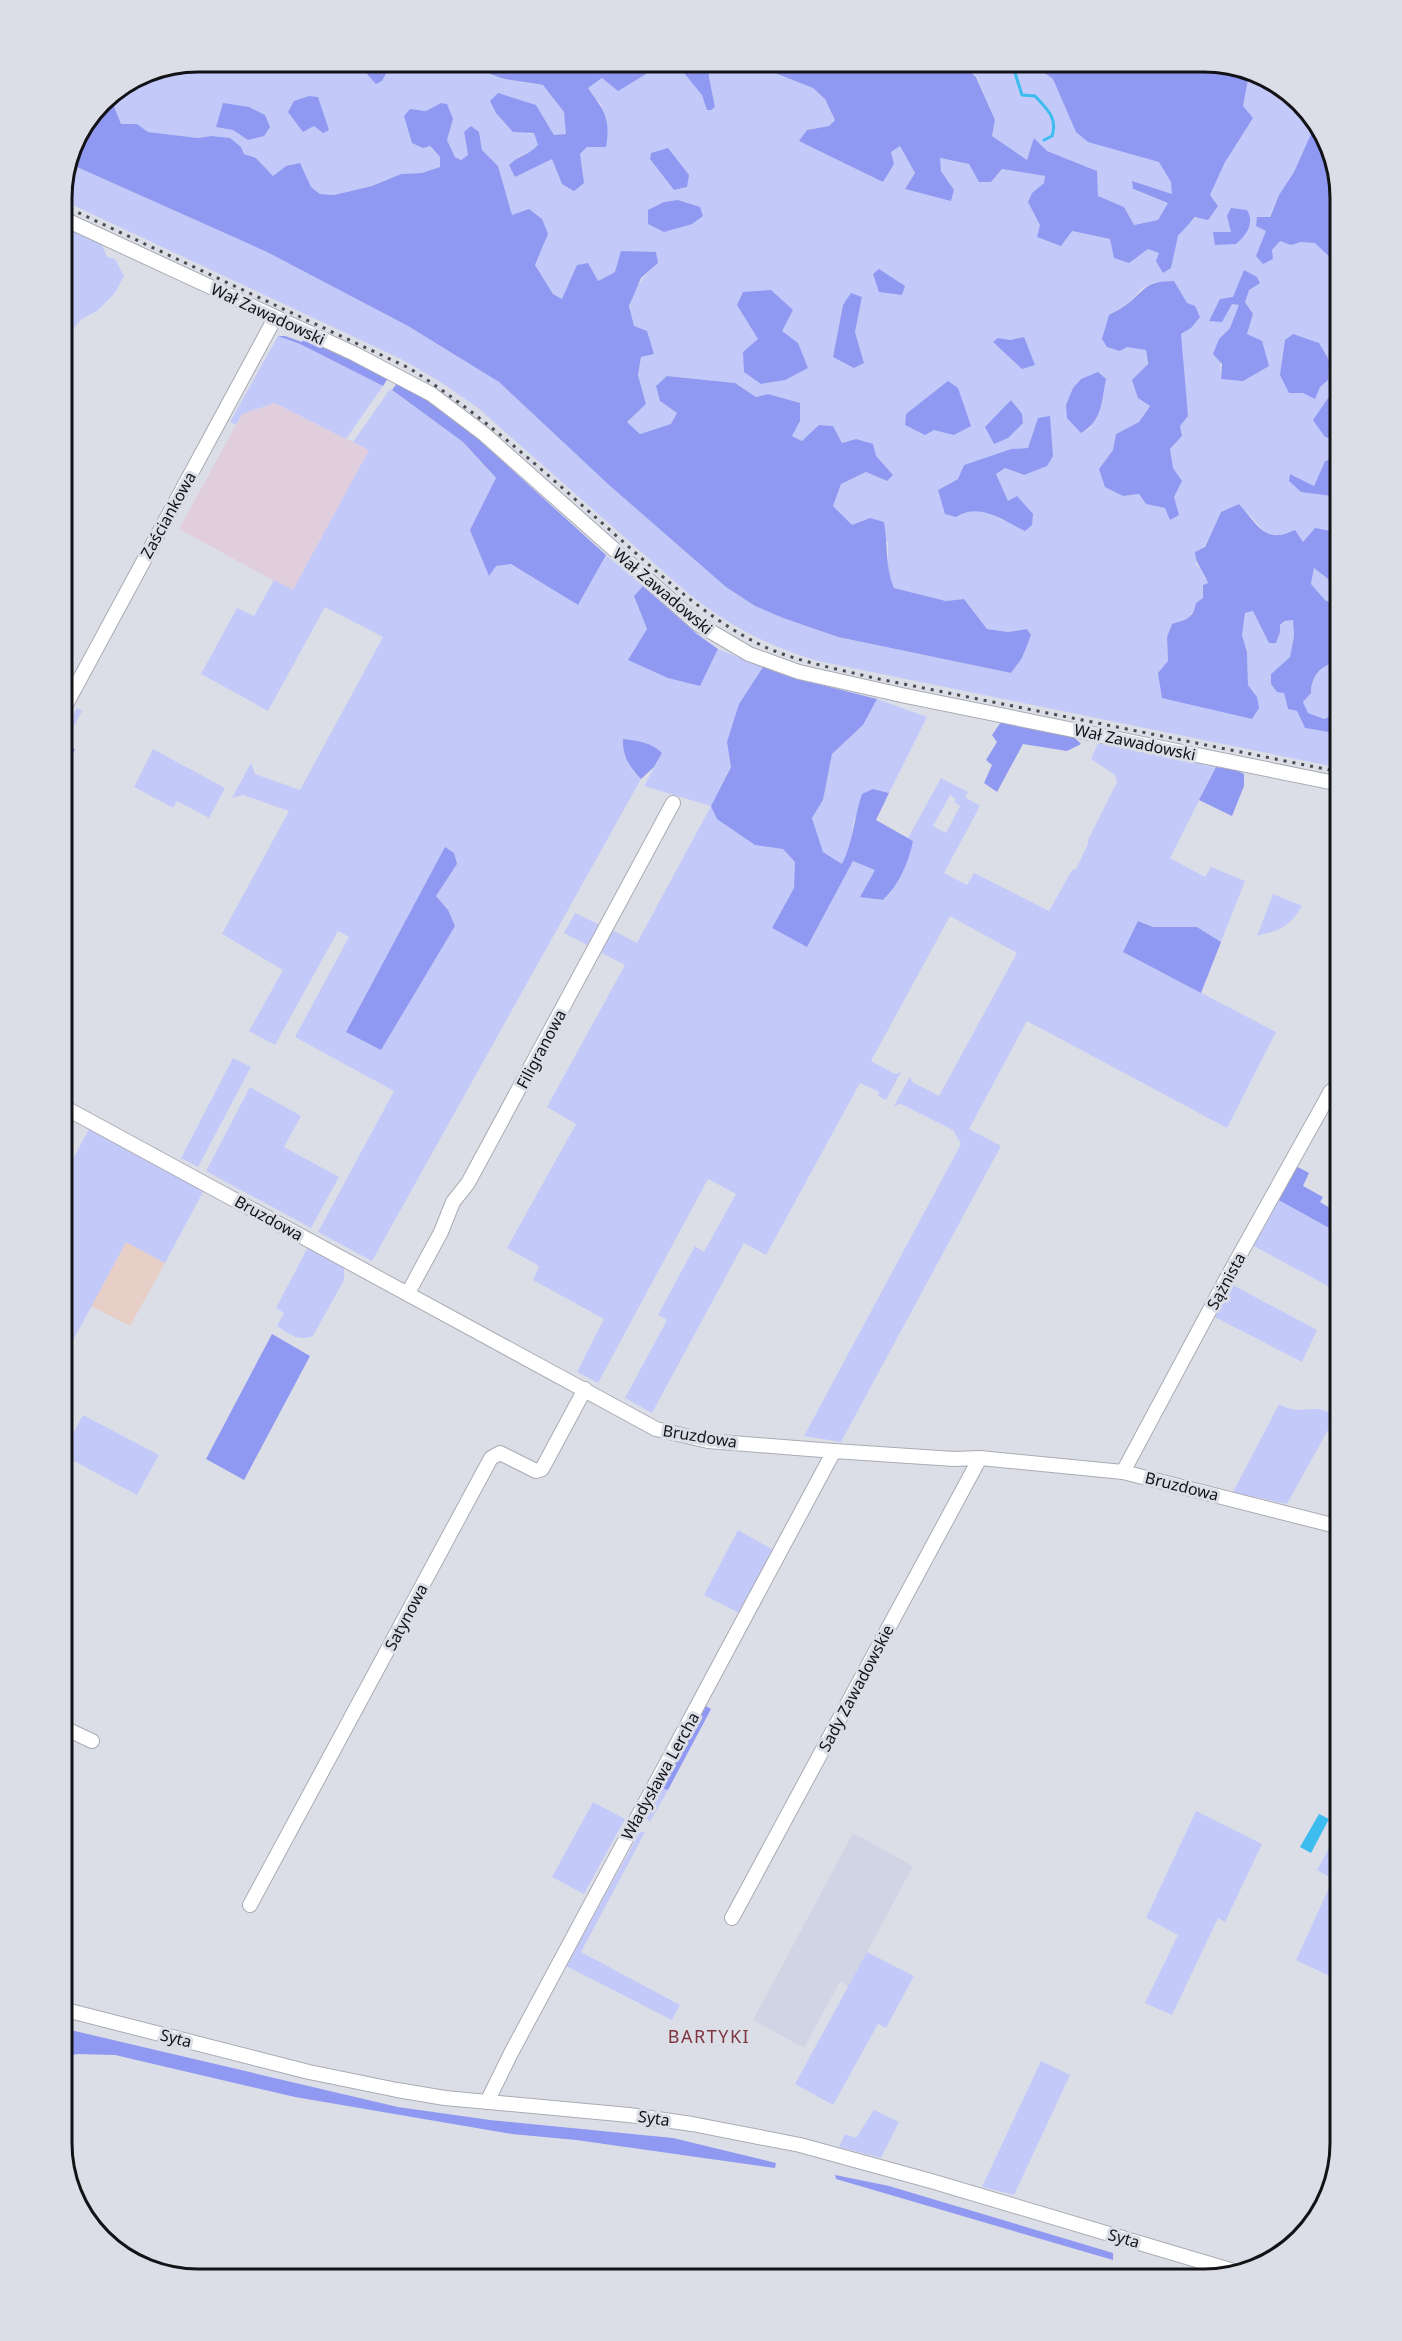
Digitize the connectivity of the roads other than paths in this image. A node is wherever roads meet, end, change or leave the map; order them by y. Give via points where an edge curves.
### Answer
1 (72, 223) edge
2 (275, 318) junction
3 (72, 688) edge
4 (1330, 781) edge
5 (673, 803) dead end
6 (1330, 1093) edge
7 (72, 1111) edge
8 (408, 1293) junction
9 (585, 1389) junction
10 (834, 1451) junction
11 (980, 1458) junction
12 (1123, 1472) junction
13 (1330, 1524) edge
14 (72, 1732) edge
15 (92, 1741) dead end
16 (250, 1905) dead end
17 (732, 1918) dead end
18 (72, 2012) edge
19 (487, 2102) junction
20 (1223, 2268) edge

1 - 2 street, Wał Zawadowski
2 - 3 street, Zaściankowa
2 - 4 street, Wał Zawadowski via 386,369 437,398 484,434 698,624 749,654 799,672 906,696
5 - 8 street, Filigranowa via 468,1184 453,1202
6 - 12 street, Sążnista
7 - 8 street, Bruzdowa
8 - 9 street, Bruzdowa
9 - 10 street, Bruzdowa via 669,1433 708,1441
9 - 16 street, Satynowa via 542,1468 536,1471 500,1453 491,1458
10 - 11 street, Bruzdowa
10 - 19 street, Władysława Lercha
11 - 12 street, Bruzdowa
11 - 17 street, Sady Zawadowskie
12 - 13 street, Bruzdowa
14 - 15 street
18 - 19 street, Syta via 309,2072 433,2096
19 - 20 street, Syta via 629,2115 800,2145

